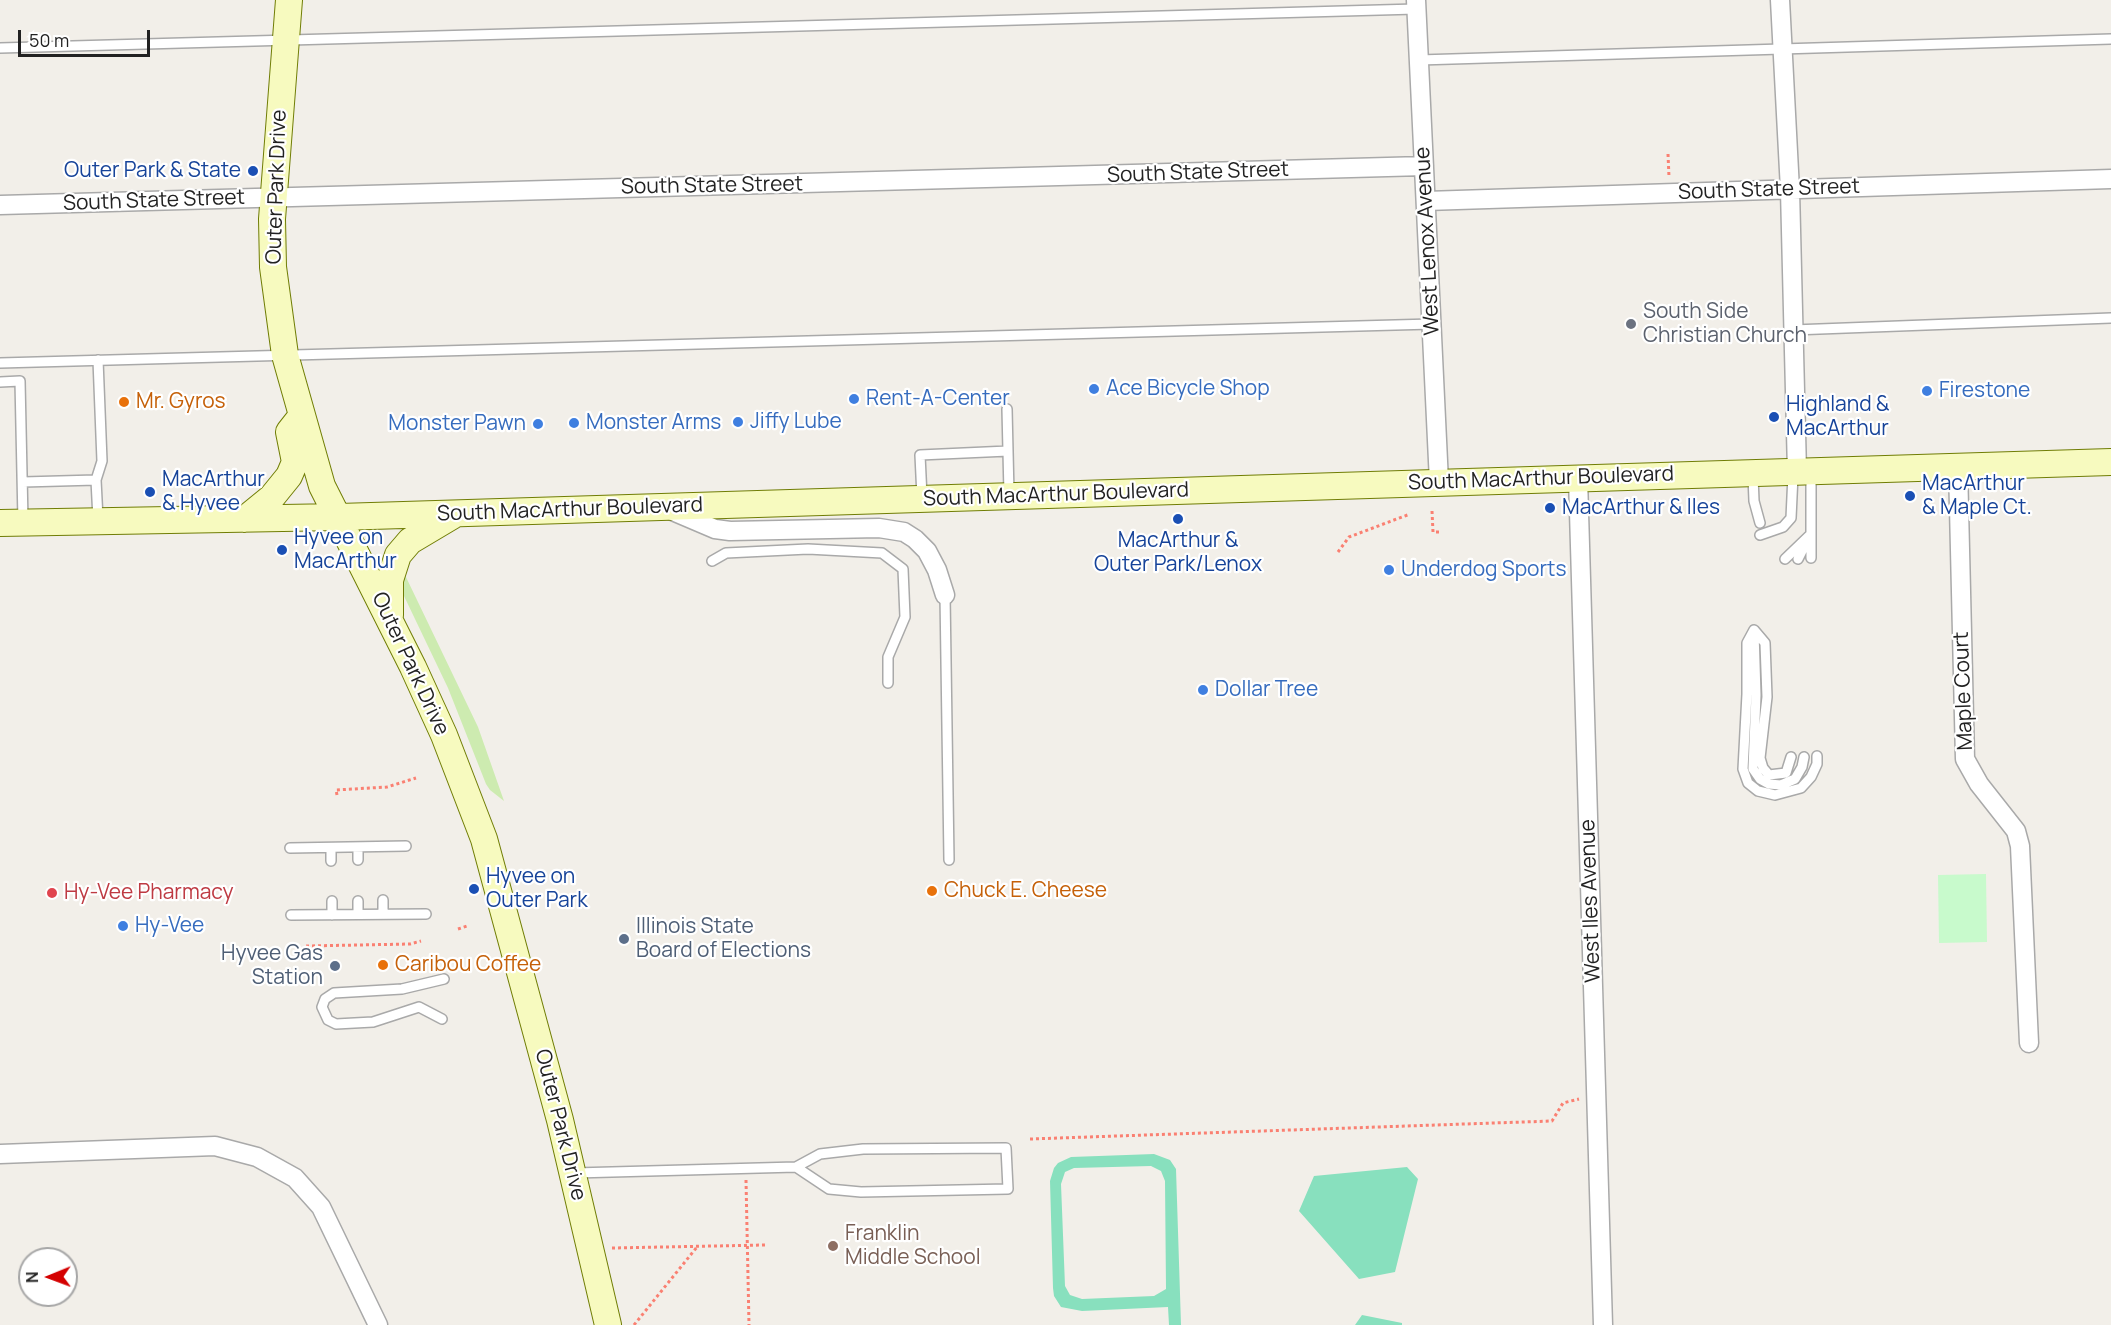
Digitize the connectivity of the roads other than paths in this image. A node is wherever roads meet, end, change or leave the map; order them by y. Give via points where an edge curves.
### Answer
1 (289, 0) edge
2 (1780, 0) edge
3 (1416, 4) edge
4 (2111, 39) edge
5 (285, 40) junction
6 (0, 48) edge
7 (1783, 49) junction
8 (1419, 60) junction
9 (1424, 166) junction
10 (2111, 179) edge
11 (1790, 190) junction
12 (273, 198) junction
13 (1426, 201) junction
14 (0, 205) edge
15 (2111, 318) edge
16 (1432, 324) junction
17 (1793, 330) junction
18 (285, 355) junction
19 (98, 360) junction
20 (20, 362) junction
21 (0, 363) edge
22 (20, 381) junction
23 (0, 382) edge
24 (1007, 409) dead end
25 (302, 416) junction
26 (1008, 452) junction
27 (2111, 462) edge
28 (1958, 466) junction
29 (1800, 472) junction
30 (1753, 473) junction
31 (1578, 478) junction
32 (96, 480) junction
33 (1439, 482) junction
34 (23, 483) junction
35 (1009, 496) junction
36 (922, 498) junction
37 (661, 506) junction
38 (458, 513) junction
39 (339, 517) junction
40 (245, 519) junction
41 (98, 521) junction
42 (12, 523) edge
43 (1760, 523) dead end
44 (1811, 534) junction
45 (1760, 535) dead end
46 (1811, 558) dead end
47 (1785, 559) dead end
48 (1798, 559) dead end
49 (712, 561) dead end
50 (945, 595) joint
51 (390, 618) junction
52 (1754, 630) junction
53 (888, 683) dead end
54 (1817, 756) dead end
55 (1791, 757) dead end
56 (1804, 757) dead end
57 (406, 846) dead end
58 (290, 848) dead end
59 (331, 848) junction
60 (358, 848) junction
61 (381, 848) junction
62 (358, 860) dead end
63 (382, 860) dead end
64 (949, 860) dead end
65 (331, 861) dead end
66 (382, 900) dead end
67 (358, 901) dead end
68 (332, 902) dead end
69 (358, 914) junction
70 (383, 914) junction
71 (426, 914) dead end
72 (291, 915) dead end
73 (332, 915) junction
74 (444, 979) dead end
75 (442, 1019) dead end
76 (2029, 1043) dead end
77 (0, 1154) edge
78 (796, 1167) junction
79 (573, 1173) junction
80 (378, 1325) edge
81 (608, 1325) edge
82 (1603, 1325) edge

1 - 5 main road, Outer Park Drive
2 - 7 street
3 - 5 lane
3 - 8 street, West Lenox Avenue
4 - 7 lane
5 - 6 lane
5 - 12 main road, Outer Park Drive
7 - 8 lane
7 - 11 street
8 - 9 street, West Lenox Avenue
9 - 12 street, South State Street
9 - 13 street, West Lenox Avenue
10 - 11 street, South State Street
11 - 13 street, South State Street
11 - 17 street
12 - 14 street, South State Street
12 - 18 main road, Outer Park Drive via 273,267
13 - 16 street, West Lenox Avenue
15 - 17 lane
16 - 18 lane
16 - 33 street, West Lenox Avenue
17 - 29 street
18 - 19 lane
18 - 25 main road, Outer Park Drive
19 - 20 lane
19 - 32 lane via 102,461
20 - 21 lane
20 - 22 lane
22 - 23 lane
22 - 34 lane
24 - 26 lane
25 - 39 main road, Outer Park Drive via 322,486
25 - 40 main road via 289,432 295,462 289,476 272,497
26 - 35 lane
26 - 36 lane via 920,456
27 - 28 main road, South MacArthur Boulevard
28 - 29 main road, South MacArthur Boulevard
28 - 76 street, Maple Court via 1965,759 1979,784 2016,831 2020,846
29 - 30 main road, South MacArthur Boulevard
29 - 44 lane
29 - 45 lane via 1791,518 1783,527
30 - 31 main road, South MacArthur Boulevard
30 - 43 lane
31 - 33 main road, South MacArthur Boulevard
31 - 82 street, West Iles Avenue
32 - 34 lane
32 - 41 lane
33 - 35 main road, South MacArthur Boulevard
34 - 42 lane
35 - 36 main road, South MacArthur Boulevard
36 - 37 main road, South MacArthur Boulevard
37 - 38 main road, South MacArthur Boulevard
37 - 50 street via 715,529 730,531 879,528 904,532 927,551
38 - 39 main road, South MacArthur Boulevard
38 - 51 main road via 423,532 398,555 390,580
39 - 40 main road, South MacArthur Boulevard
39 - 51 main road, Outer Park Drive
40 - 41 main road, South MacArthur Boulevard
41 - 42 main road, South MacArthur Boulevard
44 - 46 lane
44 - 47 lane
44 - 48 lane
49 - 53 lane via 726,553 808,549 882,553 903,569 906,617 888,657
50 - 64 lane
51 - 79 main road, Outer Park Drive via 444,735 484,839
52 - 54 lane via 1747,643 1743,769 1748,783 1758,791 1775,795 1801,788 1811,777
52 - 55 lane via 1765,643 1767,697 1762,768 1769,775 1786,772
52 - 56 lane via 1753,769 1760,779 1781,785 1795,779
57 - 61 lane
58 - 59 lane
59 - 60 lane
59 - 65 lane
60 - 61 lane
60 - 62 lane
61 - 63 lane
66 - 70 lane
67 - 69 lane
68 - 73 lane
69 - 70 lane
69 - 73 lane
70 - 71 lane
72 - 73 lane
74 - 75 lane via 402,988 334,993 322,1007 328,1020 336,1024 373,1022 418,1007
77 - 80 street via 215,1146 238,1150 277,1167 303,1186 321,1207
78 - 78 lane via 829,1189 1008,1189 1006,1148 863,1149 820,1154
78 - 79 lane
79 - 81 main road, Outer Park Drive

